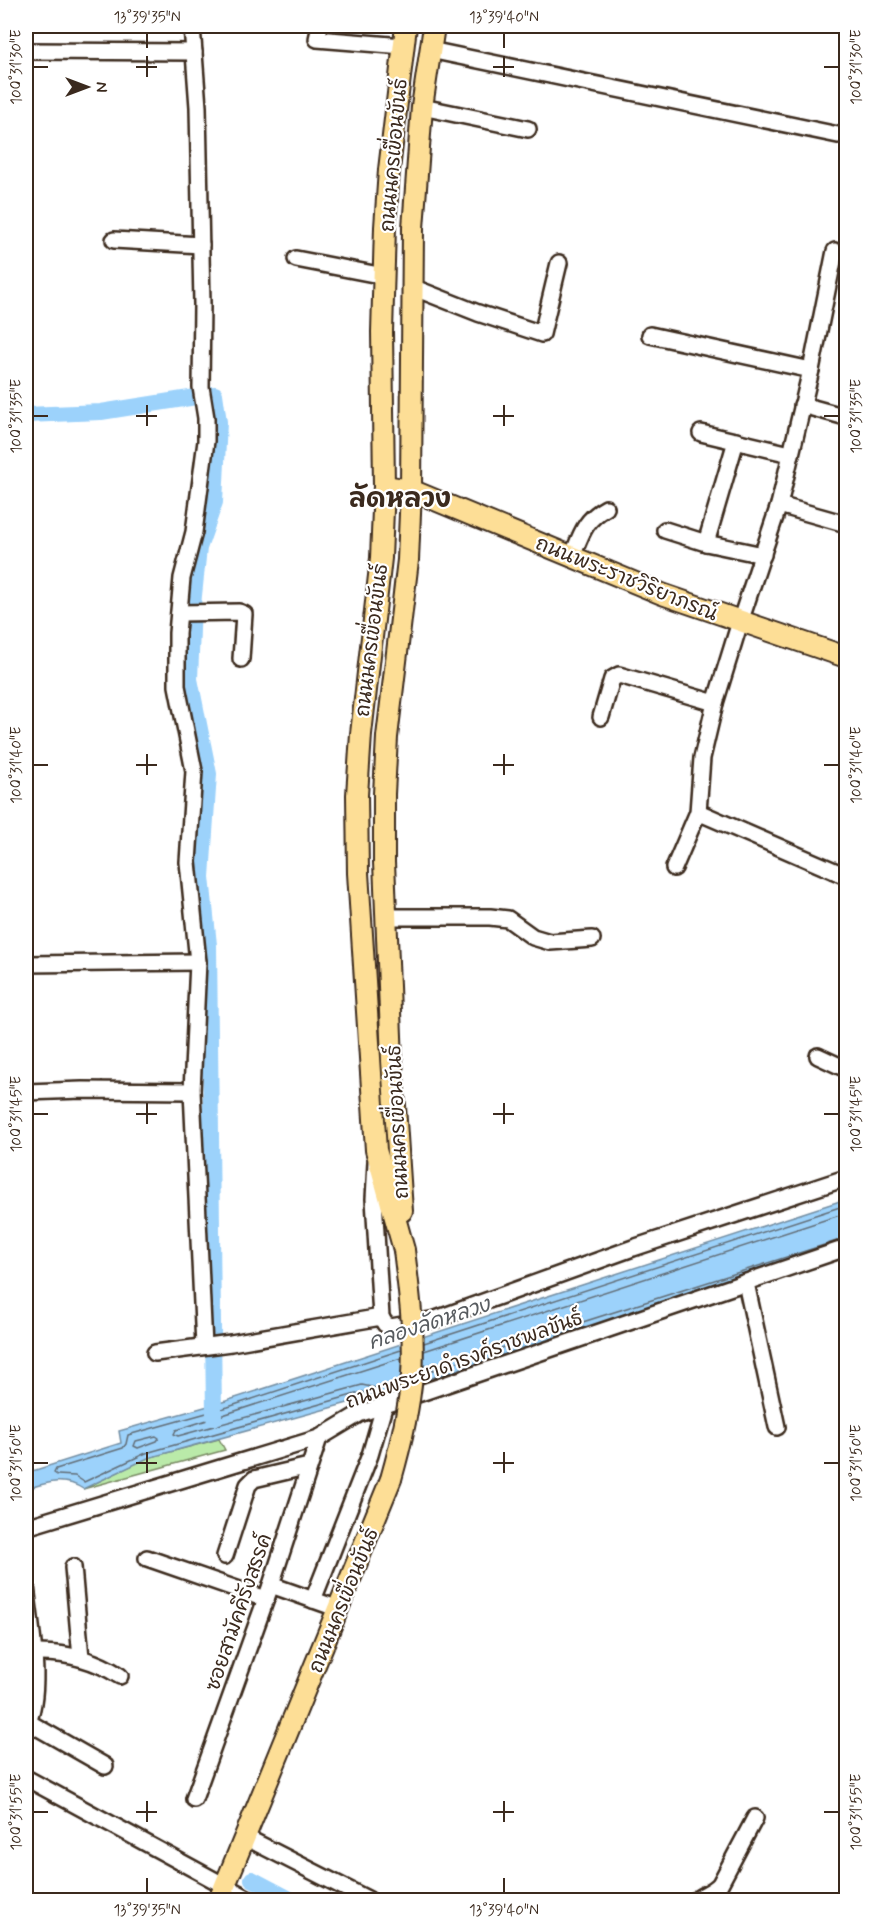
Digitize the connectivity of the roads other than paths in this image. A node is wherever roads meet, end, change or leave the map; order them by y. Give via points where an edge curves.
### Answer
1 (192, 26) edge
2 (320, 26) edge
3 (406, 26) edge
4 (434, 26) edge
5 (404, 46) junction
6 (430, 50) junction
7 (26, 51) edge
8 (194, 52) junction
9 (422, 107) junction
10 (528, 129) dead end
11 (837, 135) dead end
12 (114, 240) dead end
13 (201, 245) junction
14 (836, 251) dead end
15 (296, 259) dead end
16 (559, 263) dead end
17 (384, 276) junction
18 (412, 287) junction
19 (650, 335) dead end
20 (811, 370) junction
21 (382, 378) junction
22 (411, 378) junction
23 (802, 405) junction
24 (846, 417) edge
25 (701, 433) dead end
26 (736, 441) junction
27 (790, 454) junction
28 (384, 486) junction
29 (411, 490) junction
30 (779, 505) junction
31 (606, 508) dead end
32 (846, 524) edge
33 (664, 530) dead end
34 (706, 543) junction
35 (763, 555) junction
36 (572, 557) junction
37 (189, 613) junction
38 (740, 622) junction
39 (846, 657) edge
40 (241, 658) dead end
41 (716, 703) junction
42 (601, 717) dead end
43 (699, 812) junction
44 (674, 868) dead end
45 (846, 876) edge
46 (387, 917) junction
47 (592, 939) dead end
48 (198, 962) junction
49 (26, 964) edge
50 (818, 1056) dead end
51 (846, 1069) edge
52 (192, 1091) junction
53 (26, 1092) edge
54 (376, 1150) junction
55 (846, 1178) edge
56 (846, 1248) edge
57 (404, 1250) junction
58 (746, 1283) junction
59 (381, 1317) junction
60 (208, 1346) junction
61 (155, 1353) dead end
62 (384, 1407) junction
63 (777, 1427) dead end
64 (319, 1438) junction
65 (309, 1466) junction
66 (26, 1527) edge
67 (225, 1556) dead end
68 (147, 1558) dead end
69 (74, 1567) dead end
70 (26, 1585) edge
71 (268, 1592) junction
72 (313, 1600) junction
73 (339, 1609) junction
74 (33, 1653) junction
75 (81, 1658) junction
76 (120, 1676) dead end
77 (27, 1725) edge
78 (105, 1766) dead end
79 (26, 1778) edge
80 (194, 1799) dead end
81 (755, 1818) dead end
82 (245, 1838) junction
83 (222, 1894) edge
84 (251, 1900) edge
85 (369, 1900) edge
86 (696, 1900) edge

1 - 8 street
2 - 5 street via 317,39
3 - 5 main road, ถนนนครเขื่อนขันธ์
4 - 6 main road, ถนนนครเขื่อนขันธ์
5 - 17 main road, ถนนนครเขื่อนขันธ์ via 389,170
6 - 9 main road, ถนนนครเขื่อนขันธ์
6 - 11 street
7 - 8 street
8 - 13 street
9 - 10 street
9 - 18 main road, ถนนนครเขื่อนขันธ์
12 - 13 street
13 - 37 street via 201,387 206,441 194,532 182,578
14 - 20 street
15 - 17 street
16 - 18 street via 542,334
17 - 21 main road, ถนนนครเขื่อนขันธ์
18 - 22 main road, ถนนนครเขื่อนขันธ์
19 - 20 street
20 - 23 street
21 - 22 main road
21 - 28 main road, ถนนนครเขื่อนขันธ์
22 - 29 main road, ถนนนครเขื่อนขันธ์
23 - 24 street
23 - 27 street
25 - 26 street
26 - 27 street
26 - 34 street
27 - 30 street
28 - 29 main road, ถนนพระราชวิริยาภรณ์
28 - 54 main road, ถนนนครเขื่อนขันธ์ via 381,558 357,795 358,873
29 - 36 main road, ถนนพระราชวิริยาภรณ์
29 - 46 main road, ถนนนครเขื่อนขันธ์ via 408,560 387,738
30 - 32 street
30 - 35 street
31 - 36 street via 585,527
33 - 34 street
34 - 35 street
35 - 38 street
36 - 38 main road, ถนนพระราชวิริยาภรณ์
37 - 40 street via 244,614
37 - 48 street via 177,633 177,686 194,771 188,862
38 - 39 main road, ถนนพระราชวิริยาภรณ์
38 - 41 street
41 - 42 street via 619,675 612,680
41 - 43 street via 702,758
43 - 44 street
43 - 45 street
46 - 47 street via 490,917 508,919 533,937 550,942
46 - 57 main road, ถนนนครเขื่อนขันธ์
48 - 49 street
48 - 52 street
50 - 51 street
52 - 53 street
52 - 60 street
54 - 57 main road, ถนนนครเขื่อนขันธ์
54 - 59 street via 374,1199
55 - 59 street via 436,1318 391,1327
56 - 58 street, ถนนพระยาดำรงค์ราชพลขันธ์
57 - 73 main road, ถนนนครเขื่อนขันธ์, bridge via 412,1372 408,1410 391,1479
58 - 62 street, ถนนพระยาดำรงค์ราชพลขันธ์
58 - 63 street
59 - 60 street
60 - 61 street
62 - 64 street, ถนนพระยาดำรงค์ราชพลขันธ์ via 359,1414
62 - 72 street
64 - 65 street, ซอยสามัคคีรังสรรค์
64 - 66 street, ถนนพระยาดำรงค์ราชพลขันธ์
65 - 67 street via 254,1479 248,1485
65 - 71 street, ซอยสามัคคีรังสรรค์
68 - 71 street
69 - 75 street
70 - 74 street
71 - 72 street
71 - 80 street, ซอยสามัคคีรังสรรค์
72 - 73 street
73 - 82 main road, ถนนนครเขื่อนขันธ์
74 - 75 street
74 - 77 street via 34,1692
75 - 76 street
77 - 78 street
79 - 83 street
81 - 86 street via 720,1884
82 - 83 main road, ถนนนครเขื่อนขันธ์
82 - 85 street
83 - 84 street

